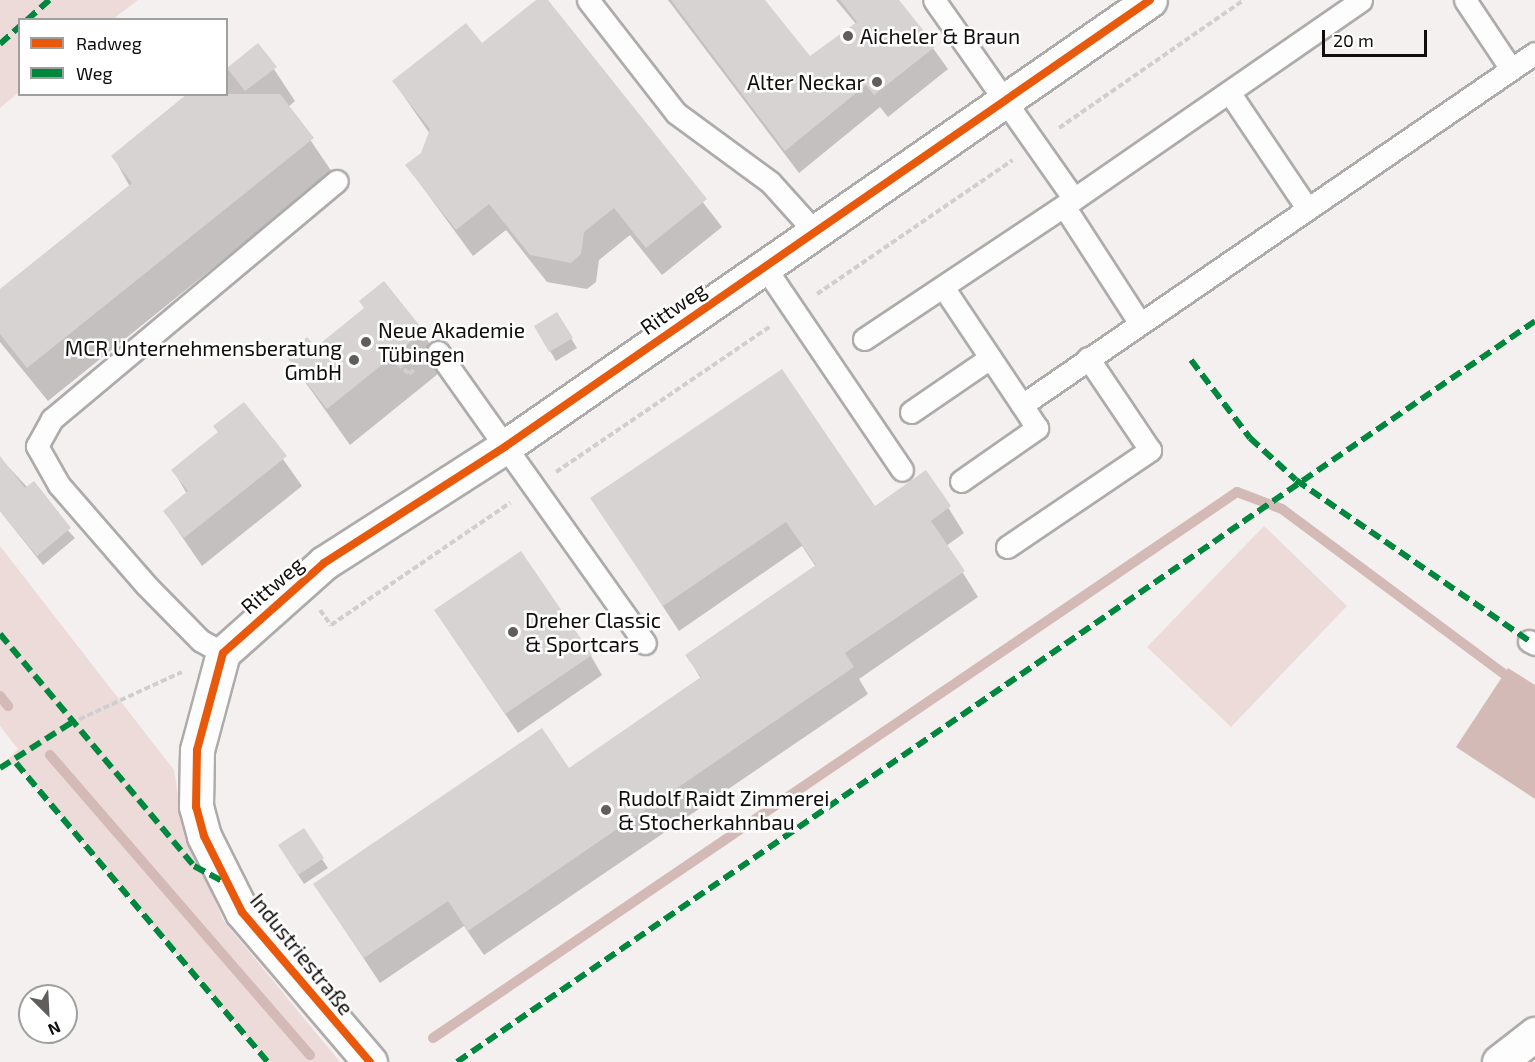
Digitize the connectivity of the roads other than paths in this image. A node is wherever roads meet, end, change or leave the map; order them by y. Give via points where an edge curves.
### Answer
1 (588, 0) edge
2 (934, 0) edge
3 (1150, 0) edge
4 (1361, 0) edge
5 (1466, 0) edge
6 (1535, 53) edge
7 (1511, 69) junction
8 (1229, 92) junction
9 (1006, 99) junction
10 (337, 181) dead end
11 (1069, 203) junction
12 (1307, 208) junction
13 (815, 232) junction
14 (764, 266) junction
15 (943, 287) junction
16 (1139, 322) junction
17 (864, 339) dead end
18 (438, 352) dead end
19 (990, 358) junction
20 (1088, 358) junction
21 (1022, 405) junction
22 (911, 412) dead end
23 (506, 446) junction
24 (902, 470) dead end
25 (962, 481) dead end
26 (1007, 547) dead end
27 (645, 643) dead end
28 (222, 654) junction
29 (1535, 1034) edge
30 (369, 1062) edge
31 (1499, 1062) edge

1 - 13 lane via 676,113 770,182
2 - 9 lane
3 - 9 street, Rittweg
4 - 8 lane
5 - 7 lane
6 - 7 lane
7 - 12 lane
8 - 11 lane
8 - 12 lane
9 - 11 lane
9 - 13 street, Rittweg
10 - 28 lane via 52,419 37,446 59,484 146,585 201,641
11 - 15 lane
11 - 16 lane
12 - 16 lane
13 - 14 street, Rittweg
14 - 23 street, Rittweg
14 - 24 lane
15 - 17 lane
15 - 19 lane
16 - 20 lane
18 - 23 lane
19 - 21 lane
19 - 22 lane
20 - 21 lane
20 - 26 lane via 1150,450
21 - 25 lane via 1038,428
23 - 27 lane
23 - 28 street, Rittweg via 324,564
28 - 30 street, Industriestraße via 197,750 196,807 204,836 242,912
29 - 31 street

